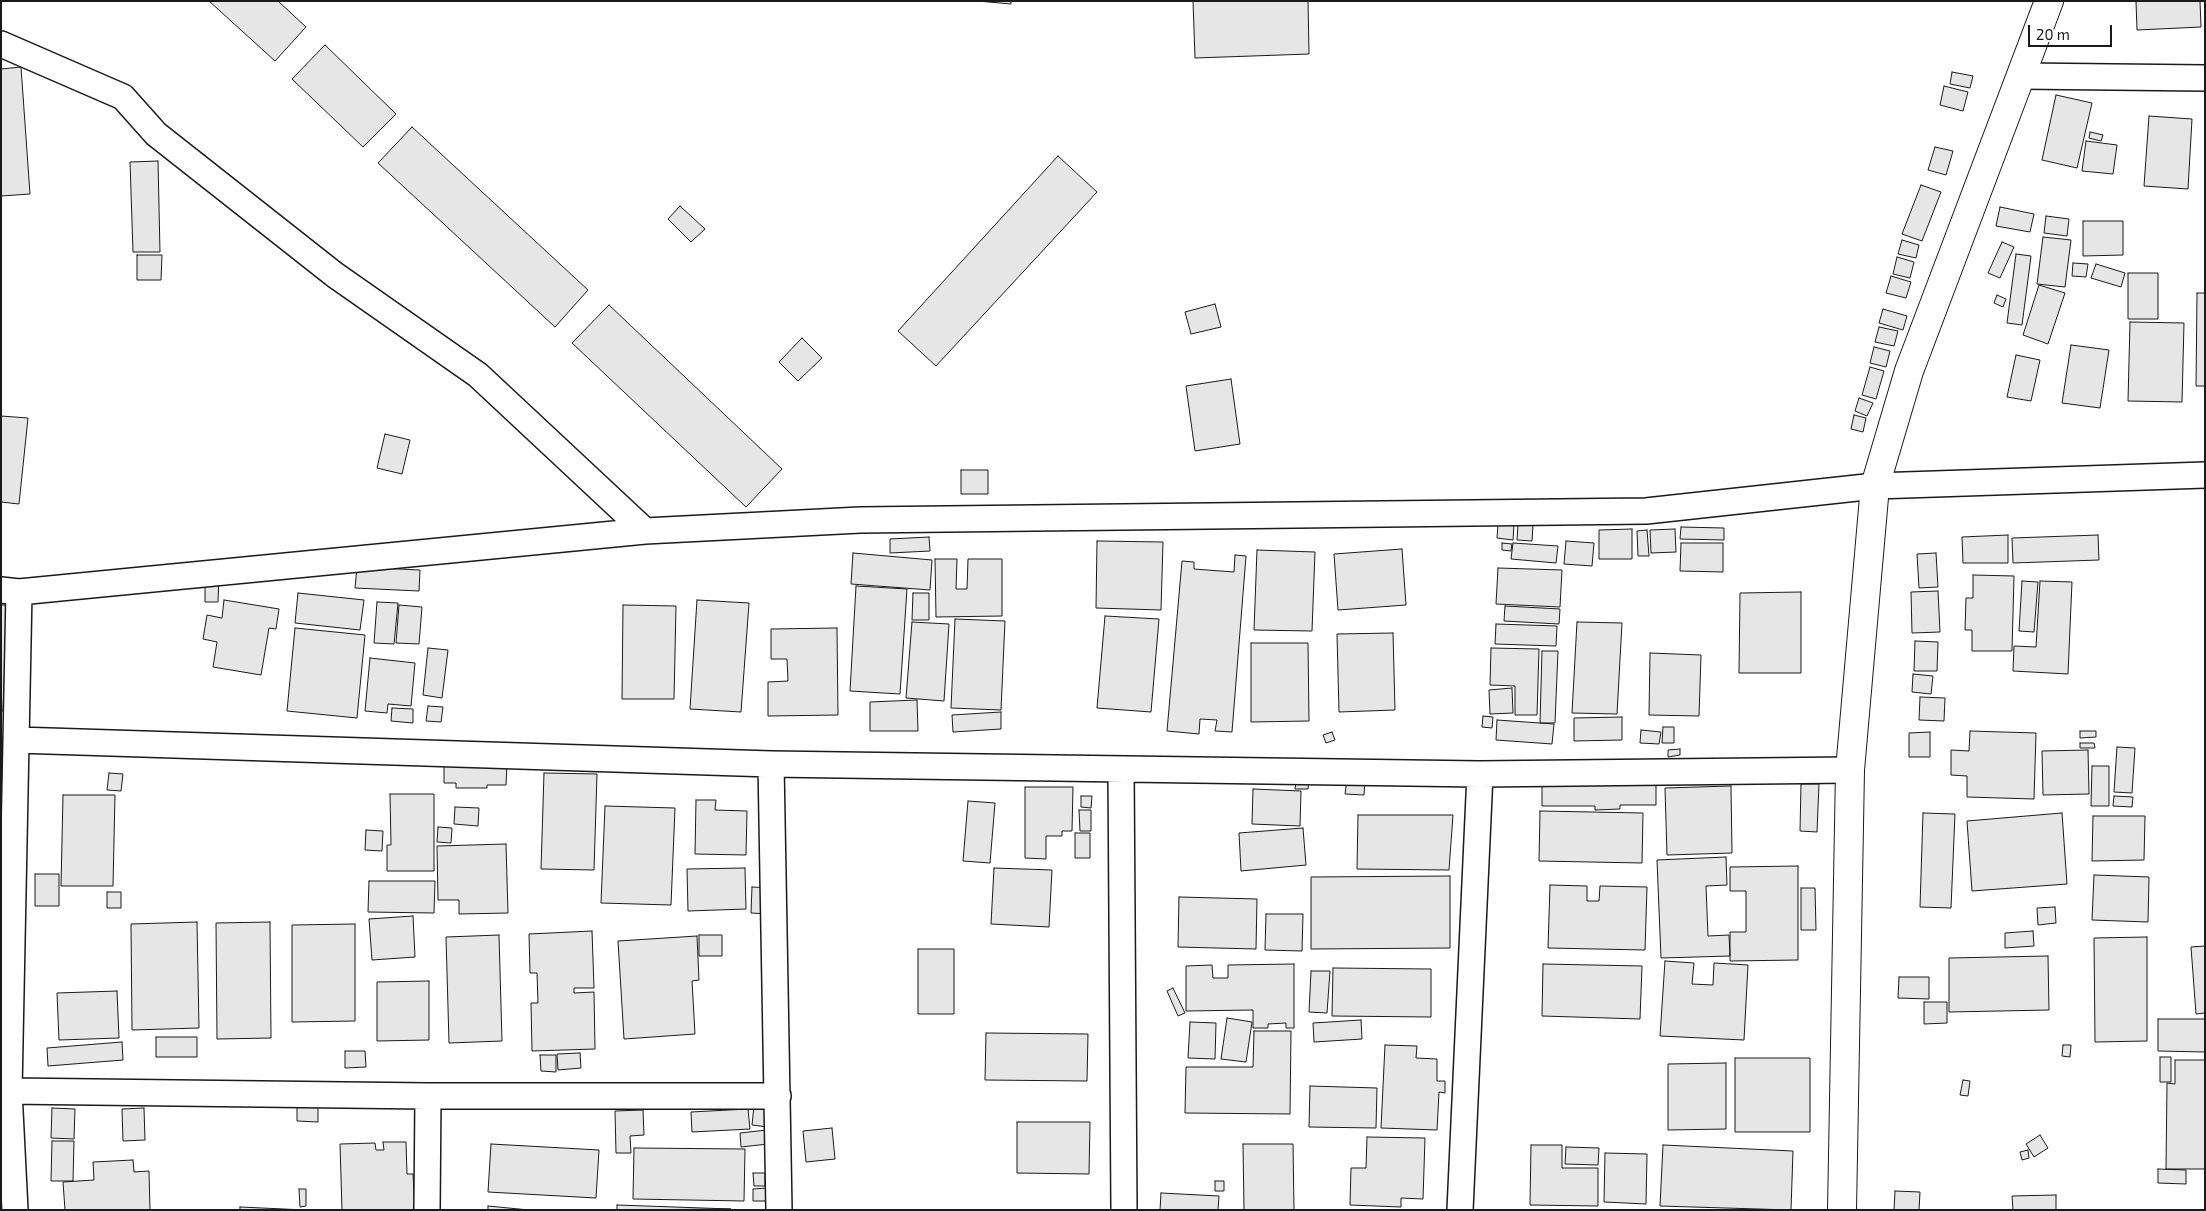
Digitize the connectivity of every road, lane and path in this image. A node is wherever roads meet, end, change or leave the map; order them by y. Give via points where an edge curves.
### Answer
1 (2049, 1) edge
2 (1, 44) edge
3 (2021, 76) junction
4 (2205, 78) edge
5 (2205, 474) edge
6 (1875, 486) junction
7 (645, 531) junction
8 (10, 591) edge
9 (17, 740) junction
10 (771, 764) junction
11 (1121, 769) junction
12 (1850, 770) junction
13 (1480, 774) junction
14 (5, 1094) edge
15 (428, 1096) junction
16 (778, 1096) junction
17 (15, 1210) edge
18 (427, 1210) edge
19 (779, 1210) edge
20 (1124, 1210) edge
21 (1460, 1210) edge
22 (1842, 1210) edge

1 - 3 main road
2 - 7 street via 123,97 156,134 335,275 478,374
3 - 4 street
3 - 6 main road via 1909,371
5 - 6 street
6 - 7 street via 1646,512 860,520
6 - 12 main road
7 - 8 street
8 - 9 street
9 - 10 street
9 - 14 street
10 - 11 street
10 - 16 street
11 - 13 street
11 - 20 street
12 - 13 street
12 - 22 main road
13 - 21 street
14 - 15 street
14 - 17 street
15 - 16 street
15 - 18 street
16 - 19 street

